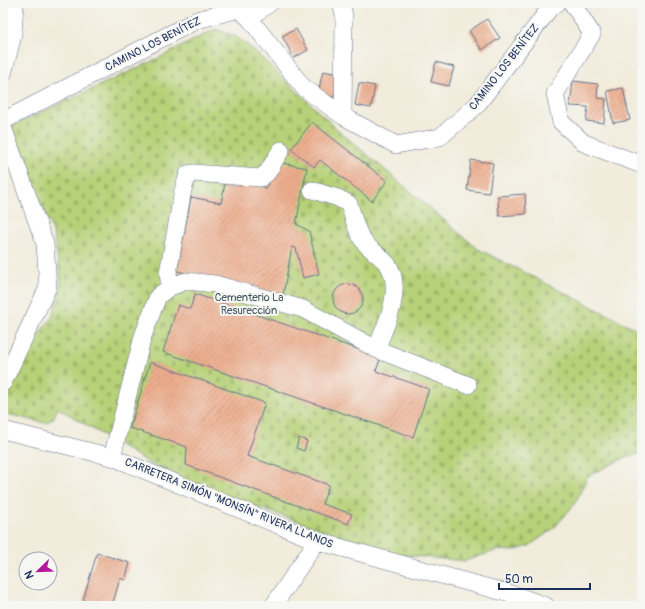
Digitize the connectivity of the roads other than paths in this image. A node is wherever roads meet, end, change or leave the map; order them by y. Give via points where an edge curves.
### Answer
1 (15, 3) edge
2 (270, 3) edge
3 (341, 3) edge
4 (557, 3) edge
5 (572, 3) edge
6 (249, 18) junction
7 (3, 74) edge
8 (343, 116) junction
9 (3, 121) edge
10 (3, 127) edge
11 (281, 150) dead end
12 (642, 166) edge
13 (312, 190) dead end
14 (170, 287) junction
15 (376, 348) junction
16 (3, 384) edge
17 (468, 385) dead end
18 (3, 430) edge
19 (112, 457) junction
20 (317, 541) junction
21 (273, 606) edge
22 (546, 606) edge

1 - 7 street via 13,35
2 - 6 street
3 - 8 street via 344,15
4 - 8 street, CAMINO LOS BENÍTEZ via 550,8 477,105 440,137 396,145
5 - 12 street via 592,34 555,94 561,122 584,143
6 - 8 street, CAMINO LOS BENÍTEZ via 303,87
6 - 9 street, CAMINO LOS BENÍTEZ via 239,9 197,20
10 - 16 street via 45,244 48,287
11 - 14 street via 267,173 260,178 188,174 168,274
13 - 15 street via 349,204 363,241 390,267 394,281 394,299
14 - 15 street via 186,281 215,284 303,309
14 - 19 street via 158,296 143,336
15 - 17 street
18 - 19 street, CARRETERA SIMÓN "MONSÍN" RIVERA LLANOS
19 - 20 street, CARRETERA SIMÓN "MONSÍN" RIVERA LLANOS
20 - 21 street
20 - 22 street, CARRETERA SIMÓN "MONSÍN" RIVERA LLANOS

